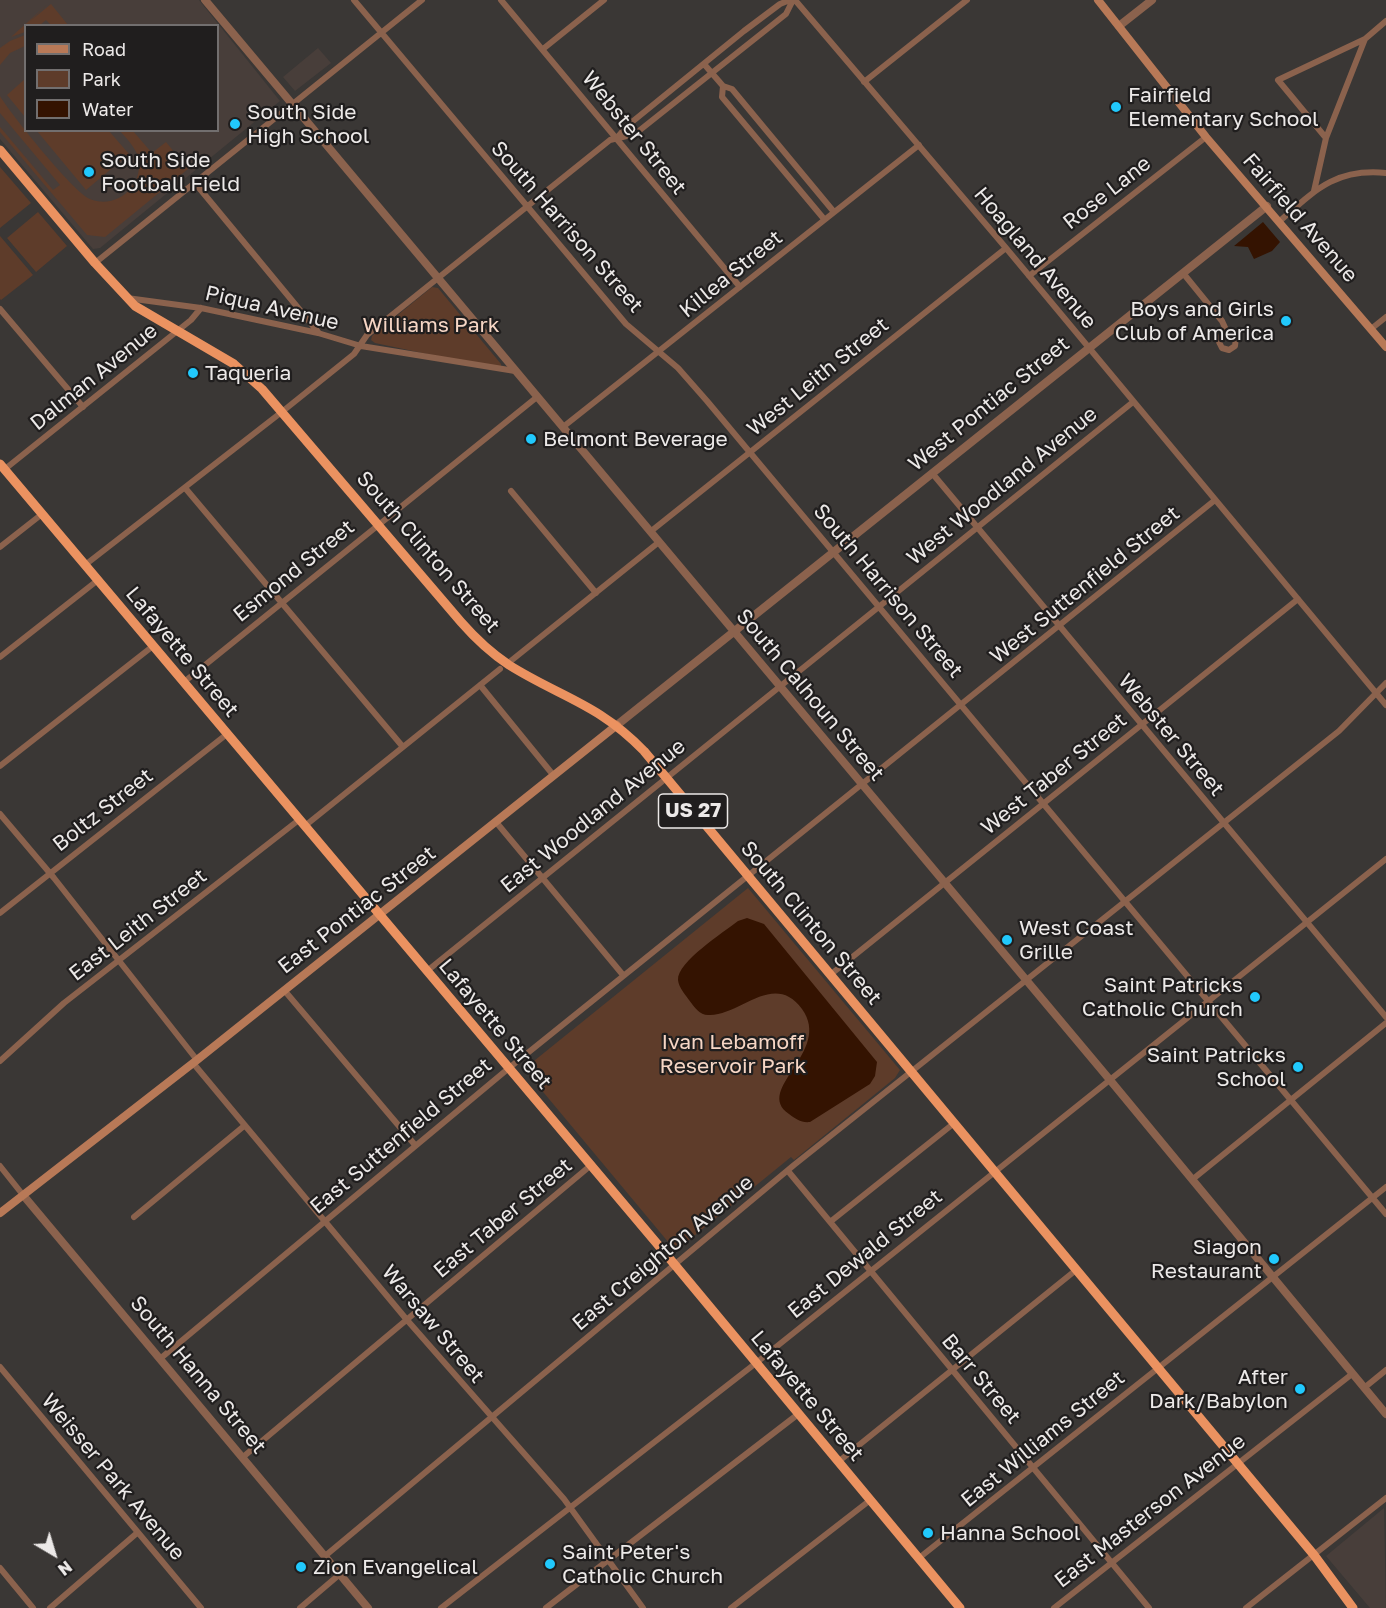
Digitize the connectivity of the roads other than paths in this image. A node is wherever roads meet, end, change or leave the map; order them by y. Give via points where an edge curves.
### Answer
1 (205, 0) edge
2 (354, 0) edge
3 (422, 0) edge
4 (501, 0) edge
5 (604, 0) edge
6 (793, 0) edge
7 (967, 0) edge
8 (1098, 0) edge
9 (1152, 0) edge
10 (1386, 21) edge
11 (1119, 26) junction
12 (381, 33) junction
13 (1365, 39) junction
14 (543, 49) junction
15 (704, 64) junction
16 (712, 74) junction
17 (864, 82) junction
18 (723, 86) junction
19 (292, 104) junction
20 (769, 134) junction
21 (1206, 136) junction
22 (616, 138) junction
23 (1326, 138) junction
24 (759, 142) junction
25 (919, 145) junction
26 (781, 149) junction
27 (0, 150) edge
28 (772, 157) junction
29 (1386, 173) edge
30 (195, 183) junction
31 (1314, 191) junction
32 (526, 206) junction
33 (1267, 206) junction
34 (834, 212) junction
35 (824, 219) junction
36 (1280, 221) junction
37 (1006, 248) junction
38 (95, 263) junction
39 (1183, 273) junction
40 (1029, 276) junction
41 (437, 278) junction
42 (740, 287) junction
43 (127, 298) junction
44 (201, 308) junction
45 (0, 309) edge
46 (1386, 317) edge
47 (1371, 329) junction
48 (177, 331) junction
49 (1227, 332) dead end
50 (318, 333) junction
51 (361, 346) junction
52 (1386, 347) edge
53 (1089, 348) junction
54 (661, 351) junction
55 (515, 372) junction
56 (537, 398) junction
57 (1133, 402) junction
58 (83, 407) junction
59 (283, 411) junction
60 (563, 427) junction
61 (750, 452) junction
62 (2, 467) edge
63 (932, 473) junction
64 (186, 489) junction
65 (511, 491) dead end
66 (1215, 500) junction
67 (42, 514) junction
68 (378, 524) junction
69 (977, 528) junction
70 (650, 532) junction
71 (659, 542) junction
72 (0, 547) edge
73 (835, 551) junction
74 (85, 565) junction
75 (98, 580) junction
76 (596, 593) junction
77 (1298, 599) junction
78 (282, 602) junction
79 (880, 607) junction
80 (1059, 626) junction
81 (734, 631) junction
82 (153, 646) junction
83 (0, 657) edge
84 (504, 666) junction
85 (184, 682) junction
86 (1386, 683) edge
87 (480, 685) junction
88 (780, 687) junction
89 (1377, 694) junction
90 (962, 705) junction
91 (1386, 705) edge
92 (617, 724) junction
93 (1141, 725) junction
94 (227, 734) junction
95 (403, 747) junction
96 (0, 766) edge
97 (554, 776) junction
98 (666, 778) junction
99 (862, 785) junction
100 (1045, 803) junction
101 (0, 814) edge
102 (303, 822) junction
103 (496, 822) junction
104 (1223, 824) junction
105 (1386, 858) edge
106 (50, 873) junction
107 (748, 876) junction
108 (543, 878) junction
109 (944, 884) junction
110 (1126, 902) junction
111 (0, 912) edge
112 (380, 915) junction
113 (1306, 923) junction
114 (119, 961) junction
115 (427, 971) junction
116 (623, 975) junction
117 (830, 975) junction
118 (1026, 982) junction
119 (284, 990) junction
120 (1209, 1001) junction
121 (1386, 1017) edge
122 (1386, 1023) edge
123 (0, 1061) edge
124 (195, 1062) junction
125 (509, 1068) junction
126 (914, 1072) junction
127 (1110, 1080) junction
128 (1291, 1099) junction
129 (953, 1124) junction
130 (244, 1126) junction
131 (415, 1145) junction
132 (0, 1166) edge
133 (590, 1166) junction
134 (788, 1171) junction
135 (994, 1172) junction
136 (1192, 1179) junction
137 (1386, 1187) edge
138 (24, 1195) junction
139 (1373, 1198) junction
140 (0, 1213) edge
141 (1386, 1214) edge
142 (134, 1216) dead end
143 (325, 1221) junction
144 (830, 1222) junction
145 (675, 1265) junction
146 (870, 1270) junction
147 (1076, 1270) junction
148 (1271, 1277) junction
149 (407, 1320) junction
150 (161, 1358) junction
151 (756, 1363) junction
152 (0, 1367) edge
153 (1158, 1367) junction
154 (952, 1370) junction
155 (1386, 1370) edge
156 (1352, 1374) junction
157 (1364, 1388) junction
158 (1386, 1414) edge
159 (797, 1415) junction
160 (490, 1417) junction
161 (243, 1457) junction
162 (838, 1462) junction
163 (1238, 1463) junction
164 (1034, 1468) junction
165 (1386, 1498) edge
166 (869, 1501) junction
167 (570, 1507) junction
168 (137, 1533) junction
169 (1314, 1555) junction
170 (325, 1556) junction
171 (919, 1558) junction
172 (608, 1559) junction
173 (1114, 1563) junction
174 (0, 1568) edge
175 (340, 1574) junction
176 (33, 1608) edge
177 (50, 1608) edge
178 (201, 1608) edge
179 (300, 1608) edge
180 (368, 1608) edge
181 (441, 1608) edge
182 (546, 1608) edge
183 (643, 1608) edge
184 (731, 1608) edge
185 (960, 1608) edge
186 (1054, 1608) edge
187 (1149, 1608) edge
188 (1246, 1608) edge
189 (1353, 1608) edge

1 - 19 street, South Calhoun Street
2 - 12 street, South Harrison Street
3 - 12 street
4 - 14 street, Webster Street
5 - 14 street
6 - 15 street via 780,4
6 - 16 street via 786,14
6 - 17 street, Hoagland Avenue
7 - 17 street
8 - 11 main road, Fairfield Avenue
9 - 11 street
10 - 13 street
11 - 21 main road, Fairfield Avenue
12 - 19 street
12 - 32 street, South Harrison Street
13 - 23 street
13 - 23 street via 1278,80
14 - 22 street, Webster Street
15 - 16 street
15 - 22 street
16 - 18 street
16 - 22 street via 635,134
17 - 25 street, Hoagland Avenue
18 - 20 street via 732,89
18 - 24 street via 722,97
19 - 30 street
19 - 41 street, South Calhoun Street
20 - 24 street
20 - 26 street
21 - 33 main road, Fairfield Avenue
21 - 40 street, Rose Lane
22 - 32 street
22 - 42 street, Webster Street
23 - 31 street
24 - 28 street
25 - 34 street, Killea Street
25 - 37 street, Hoagland Avenue
26 - 28 street
26 - 34 street
27 - 38 highway, South Clinton Street / US 27
28 - 35 street
29 - 31 street via 1366,171 1333,178
30 - 38 street
30 - 50 street
31 - 36 street
32 - 41 street
32 - 54 street, South Harrison Street via 626,324
33 - 36 main road, Fairfield Avenue
33 - 39 street, West Pontiac Street
34 - 35 street, Killea Street
35 - 42 street, Killea Street
36 - 47 main road, Fairfield Avenue
37 - 40 street, Hoagland Avenue
37 - 61 street, West Leith Street
38 - 43 highway, South Clinton Street / US 27
39 - 49 street
39 - 53 street, West Pontiac Street
40 - 53 street, Hoagland Avenue
41 - 51 street via 367,335
41 - 55 street, South Calhoun Street
42 - 54 street, Killea Street
43 - 44 street, Piqua Avenue
43 - 48 highway, South Clinton Street / US 27 via 146,315
44 - 48 street, Dalman Avenue
44 - 50 street, Piqua Avenue
45 - 58 street
46 - 47 street
47 - 52 main road, Fairfield Avenue
48 - 58 street, Dalman Avenue
48 - 59 highway, South Clinton Street / US 27 via 234,364
50 - 51 street, Piqua Avenue
51 - 55 street, Piqua Avenue
51 - 59 street
53 - 57 street, Hoagland Avenue
53 - 63 street, West Pontiac Street
54 - 60 street, Killea Street
54 - 61 street, South Harrison Street
55 - 56 street, South Calhoun Street
56 - 60 street, South Calhoun Street
56 - 68 street, Esmond Street
57 - 66 street, Hoagland Avenue
57 - 69 street, West Woodland Avenue
58 - 62 street, Dalman Avenue
59 - 64 street
59 - 68 highway, South Clinton Street / US 27
60 - 70 street, South Calhoun Street
61 - 70 street, West Leith Street
61 - 73 street, South Harrison Street
62 - 67 highway, Lafayette Street
63 - 69 street, Webster Street
63 - 73 street, West Pontiac Street
64 - 74 street
64 - 78 street
65 - 76 street
66 - 77 street, Hoagland Avenue
66 - 80 street, West Suttenfield Street
67 - 72 street
67 - 74 highway, Lafayette Street
68 - 78 street, Esmond Street
68 - 84 highway, South Clinton Street / US 27 via 467,629
69 - 79 street, West Woodland Avenue
69 - 80 street, Webster Street
70 - 71 street, South Calhoun Street
71 - 76 street, East Leith Street
71 - 81 street, South Calhoun Street
73 - 79 street, South Harrison Street
73 - 81 street, West Pontiac Street
74 - 75 highway, Lafayette Street
75 - 82 highway, Lafayette Street
75 - 83 street
76 - 84 street, East Leith Street
77 - 89 street, Hoagland Avenue
77 - 93 street, West Taber Street
78 - 85 street, Esmond Street
78 - 95 street
79 - 88 street, West Woodland Avenue
79 - 90 street, South Harrison Street
80 - 90 street, West Suttenfield Street
80 - 93 street, Webster Street
81 - 88 street, South Calhoun Street
81 - 92 street, East Pontiac Street
82 - 85 highway, Lafayette Street
82 - 96 street
84 - 87 street, East Leith Street
84 - 92 highway, South Clinton Street / US 27 via 590,706
85 - 94 highway, Lafayette Street
86 - 89 street, East Creighton Avenue
87 - 95 street, East Leith Street
87 - 97 street
88 - 98 street, East Woodland Avenue
88 - 99 street, South Calhoun Street
89 - 91 street, Hoagland Avenue
89 - 104 street, East Creighton Avenue via 1339,731
90 - 99 street, West Suttenfield Street
90 - 100 street, South Harrison Street
92 - 97 main road, East Pontiac Street
92 - 98 highway, South Clinton Street / US 27
93 - 100 street, West Taber Street
93 - 104 street, Webster Street
94 - 102 highway, Lafayette Street
94 - 106 street, Boltz Street
95 - 102 street, East Leith Street
97 - 103 main road, East Pontiac Street
98 - 107 highway, South Clinton Street / US 27
98 - 108 street, East Woodland Avenue
99 - 107 street, East Suttenfield Street
99 - 109 street, South Calhoun Street
100 - 109 street, West Taber Street
100 - 110 street, South Harrison Street
101 - 106 street, Warsaw Street
102 - 112 highway, Lafayette Street
102 - 114 street, East Leith Street
103 - 108 street
103 - 112 main road, East Pontiac Street
104 - 110 street, East Creighton Avenue
104 - 113 street, Webster Street
105 - 113 street, East Dewald Street
106 - 111 street, Boltz Street
106 - 114 street, Warsaw Street
107 - 116 street, East Suttenfield Street
107 - 117 highway, South Clinton Street / US 27
108 - 115 street, East Woodland Avenue
108 - 116 street
109 - 117 street
109 - 118 street, South Calhoun Street
110 - 118 street, East Creighton Avenue
110 - 120 street, South Harrison Street
112 - 115 highway, Lafayette Street
112 - 119 main road, East Pontiac Street
113 - 120 street, East Dewald Street
113 - 121 street, Webster Street
114 - 123 street, East Leith Street
114 - 124 street, Warsaw Street
115 - 125 highway, Lafayette Street
116 - 125 street, East Suttenfield Street
117 - 126 highway, South Clinton Street / US 27
118 - 126 street, East Creighton Avenue
118 - 127 street, South Calhoun Street
119 - 124 main road, East Pontiac Street
119 - 131 street
120 - 127 street, East Dewald Street
120 - 128 street, South Harrison Street
122 - 128 street
124 - 130 street, Warsaw Street
124 - 138 main road, East Pontiac Street
125 - 131 street, East Suttenfield Street
125 - 133 highway, Lafayette Street
126 - 129 highway, South Clinton Street / US 27
126 - 134 street, East Creighton Avenue
127 - 135 street, East Dewald Street
127 - 136 street, South Calhoun Street
128 - 136 street
128 - 139 street, South Harrison Street
129 - 135 highway, South Clinton Street / US 27
129 - 144 street
130 - 142 street
130 - 143 street, Warsaw Street
131 - 143 street, East Suttenfield Street
132 - 138 street, South Hanna Street
133 - 145 highway, Lafayette Street
133 - 149 street, East Taber Street
134 - 144 street, Barr Street
134 - 145 street, East Creighton Avenue
135 - 146 street, East Dewald Street
135 - 147 highway, South Clinton Street / US 27
136 - 148 street, South Calhoun Street
137 - 139 street, East Williams Street
138 - 140 main road, East Pontiac Street
138 - 150 street, South Hanna Street
139 - 141 street, South Harrison Street
139 - 148 street, East Williams Street
143 - 149 street, Warsaw Street
143 - 150 street, East Suttenfield Street
144 - 146 street, Barr Street
145 - 151 highway, Lafayette Street
145 - 160 street, East Creighton Avenue
146 - 151 street, East Dewald Street
146 - 154 street, Barr Street
147 - 153 highway, South Clinton Street / US 27
147 - 154 street
148 - 153 street, East Williams Street
148 - 156 street, South Calhoun Street
149 - 160 street, Warsaw Street
149 - 161 street, East Taber Street
150 - 161 street, South Hanna Street
151 - 159 highway, Lafayette Street
151 - 167 street, East Dewald Street
152 - 168 street, Weisser Park Avenue
153 - 163 highway, South Clinton Street / US 27
153 - 164 street, East Williams Street
154 - 162 street
154 - 164 street, Barr Street
155 - 157 street
156 - 157 street, South Calhoun Street
156 - 163 street, East Masterson Avenue
157 - 158 street, South Calhoun Street
159 - 162 highway, Lafayette Street
159 - 172 street
160 - 167 street, Warsaw Street
160 - 170 street, East Creighton Avenue
161 - 170 street, South Hanna Street
162 - 166 highway, Lafayette Street
163 - 169 highway, South Clinton Street / US 27
163 - 173 street, East Masterson Avenue
164 - 171 street, East Williams Street
164 - 173 street, Barr Street
165 - 169 street
166 - 171 highway, Lafayette Street
166 - 184 street
167 - 172 street, Warsaw Street
167 - 181 street, East Dewald Street
168 - 177 street
168 - 178 street, Weisser Park Avenue
169 - 188 street
169 - 189 highway, US 27
170 - 175 street, South Hanna Street
171 - 185 highway, Lafayette Street
172 - 182 street
172 - 183 street, Warsaw Street
173 - 186 street, East Masterson Avenue
173 - 187 street, Barr Street
174 - 176 street
175 - 179 street
175 - 180 street, South Hanna Street

